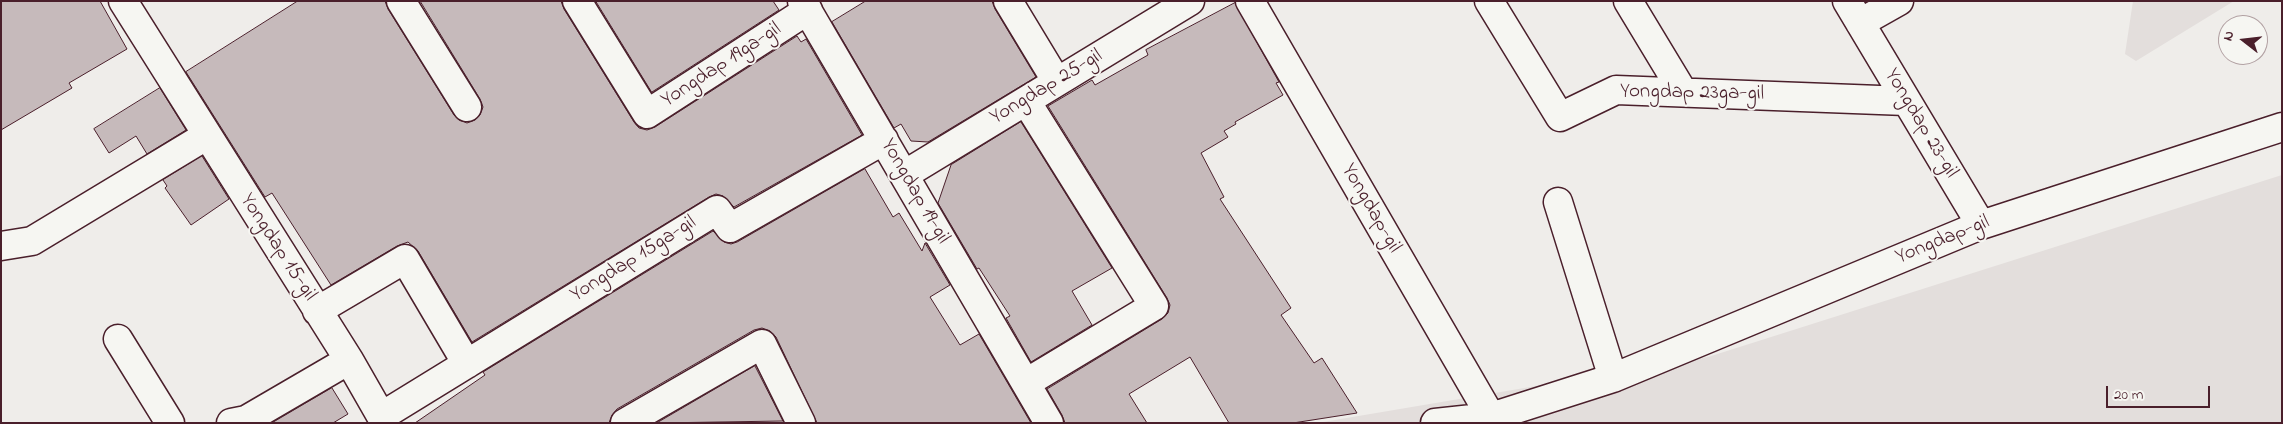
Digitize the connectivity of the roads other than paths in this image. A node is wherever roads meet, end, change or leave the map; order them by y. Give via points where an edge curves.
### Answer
1 (123, 1) edge
2 (401, 1) edge
3 (577, 1) edge
4 (1008, 1) edge
5 (1250, 1) edge
6 (1489, 1) edge
7 (1628, 1) edge
8 (1899, 1) edge
9 (1180, 4) edge
10 (805, 6) edge
11 (1853, 12) edge
12 (1057, 82) junction
13 (1683, 92) junction
14 (1906, 100) junction
15 (1026, 101) junction
16 (467, 107) dead end
17 (2282, 127) edge
18 (206, 136) junction
19 (884, 140) junction
20 (904, 175) junction
21 (1558, 202) dead end
22 (1981, 225) junction
23 (1, 246) edge
24 (318, 311) junction
25 (118, 338) dead end
26 (349, 360) junction
27 (467, 364) junction
28 (1613, 378) junction
29 (1026, 384) junction
30 (1491, 416) junction
31 (384, 419) edge
32 (170, 423) edge
33 (231, 423) edge
34 (625, 423) edge
35 (801, 423) edge
36 (1049, 423) edge
37 (1435, 423) edge

1 - 18 street, Yongdap 15-gil
2 - 16 street
3 - 10 street, Yongdap 19ga-gil via 647,114
4 - 12 street
5 - 30 street, Yongdap-gil
6 - 13 street, Yongdap 23ga-gil via 1560,118 1616,90
7 - 13 street
8 - 11 street, Yongdap 23-gil
9 - 12 street, Yongdap 25-gil
10 - 19 street, Yongdap 19-gil
11 - 14 street, Yongdap 23-gil
12 - 15 street, Yongdap 25-gil
13 - 14 street, Yongdap 23ga-gil
14 - 22 street, Yongdap 23-gil
15 - 20 street, Yongdap 25-gil
15 - 29 street via 1154,306
17 - 22 street, Yongdap-gil
18 - 23 street via 32,241
18 - 24 street, Yongdap 15-gil
19 - 20 street, Yongdap 19-gil
19 - 27 street, Yongdap 15ga-gil via 730,228 717,210
20 - 29 street, Yongdap 19-gil
21 - 28 street
22 - 28 street, Yongdap-gil
24 - 26 street, Yongdap 15-gil
24 - 27 street via 405,259
25 - 32 street
26 - 31 street, Yongdap 15-gil
26 - 33 street via 246,420
27 - 31 street, Yongdap 15ga-gil
28 - 30 street, Yongdap-gil
29 - 36 street, Yongdap 19-gil
30 - 37 street, Yongdap-gil
34 - 35 street via 762,344

